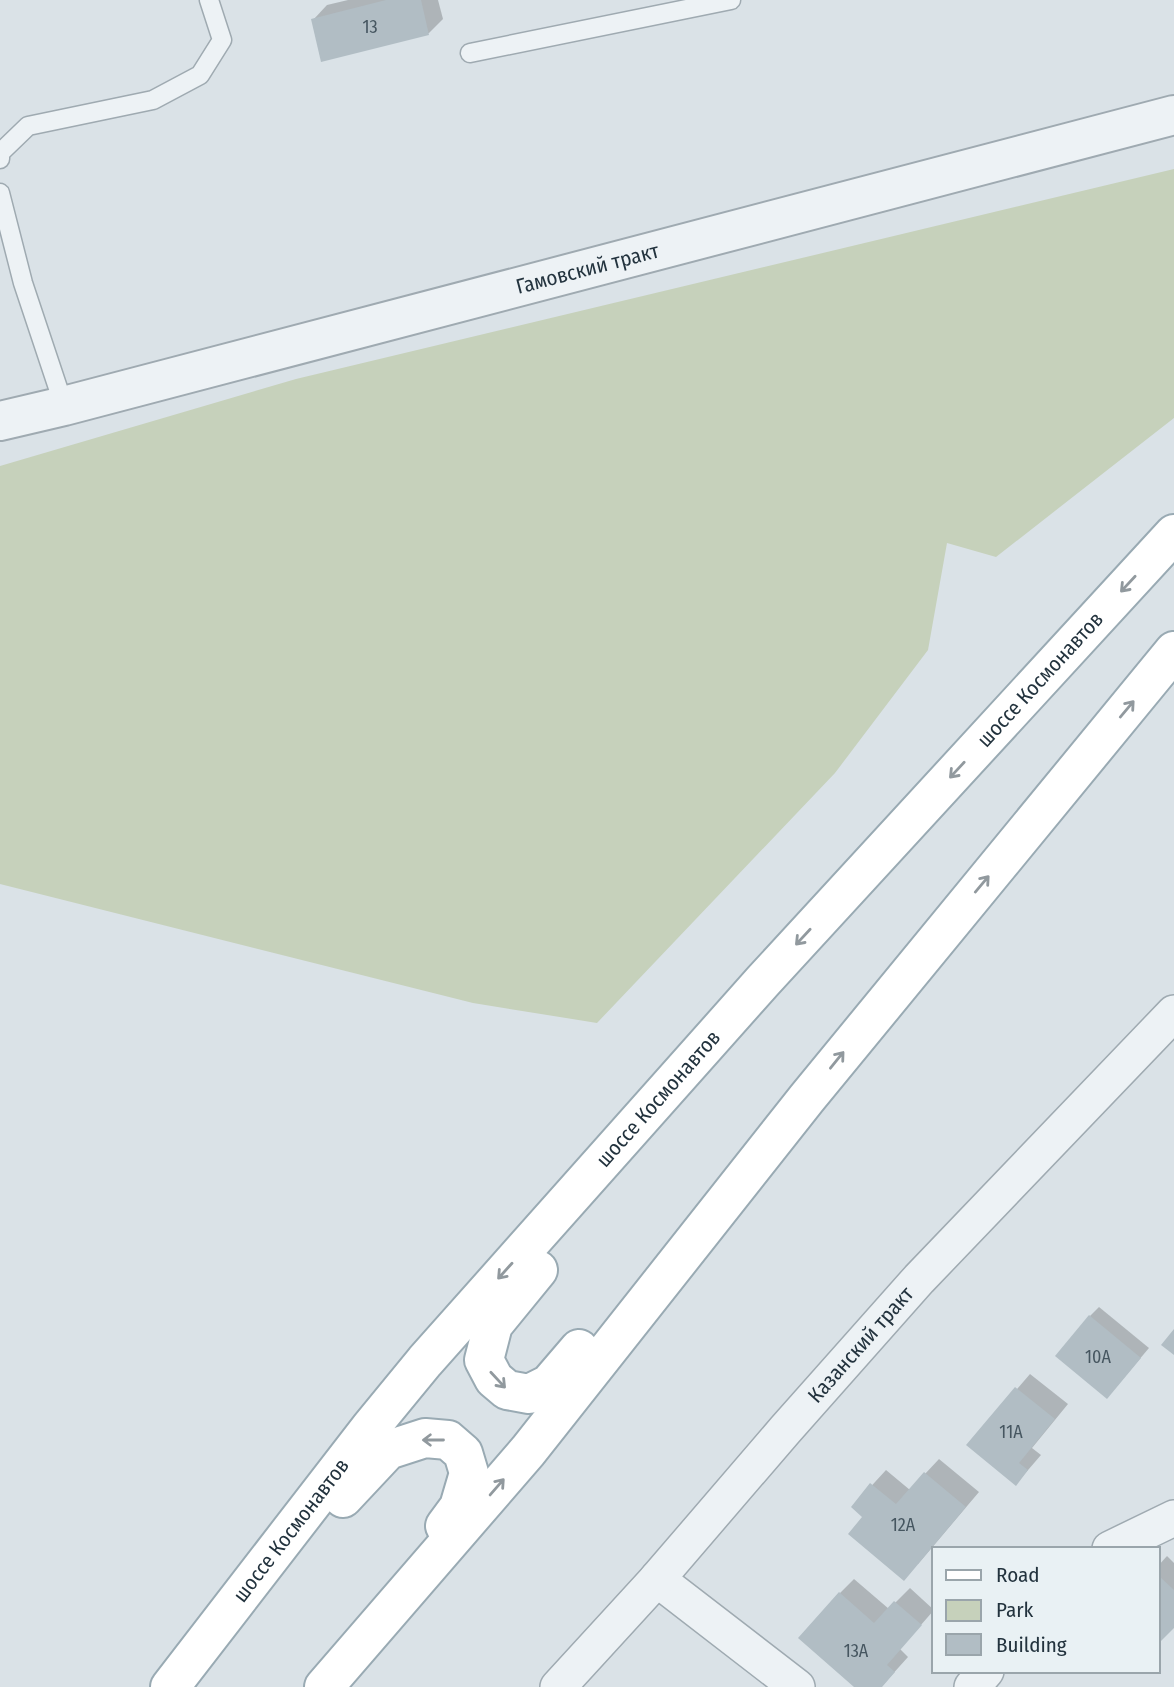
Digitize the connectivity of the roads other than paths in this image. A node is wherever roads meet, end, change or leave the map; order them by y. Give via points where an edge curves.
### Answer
1 (209, 0) edge
2 (731, 0) edge
3 (470, 53) dead end
4 (1174, 115) edge
5 (0, 159) edge
6 (0, 193) edge
7 (64, 406) junction
8 (0, 421) edge
9 (1174, 534) edge
10 (1174, 651) edge
11 (1174, 1013) edge
12 (688, 1065) junction
13 (807, 1098) junction
14 (1174, 1518) edge
15 (1114, 1547) edge
16 (657, 1579) junction
17 (219, 1624) junction
18 (359, 1648) junction
19 (984, 1673) edge
20 (170, 1687) edge
21 (324, 1687) edge
22 (558, 1687) edge
23 (797, 1687) edge
24 (972, 1687) edge

1 - 5 lane via 222,40 200,75 153,100 27,127 0,153
2 - 3 lane
4 - 7 street, Гамовский тракт
6 - 7 lane via 23,283
7 - 8 street, Гамовский тракт
9 -> 12 main road, шоссе Космонавтов
13 -> 10 main road
11 - 16 street, Казанский тракт via 919,1279
12 -> 13 main road via 641,1142 494,1325 484,1360 494,1379 507,1390 529,1394 549,1384 768,1125
12 -> 17 main road, шоссе Космонавтов via 425,1361
18 -> 13 main road via 528,1451
14 - 15 street
16 - 22 street, Казанский тракт
16 - 23 street
18 -> 17 main road via 459,1507 469,1473 463,1453 448,1440 425,1438 388,1450
17 - 20 main road, шоссе Космонавтов
18 - 21 main road
19 - 24 street

